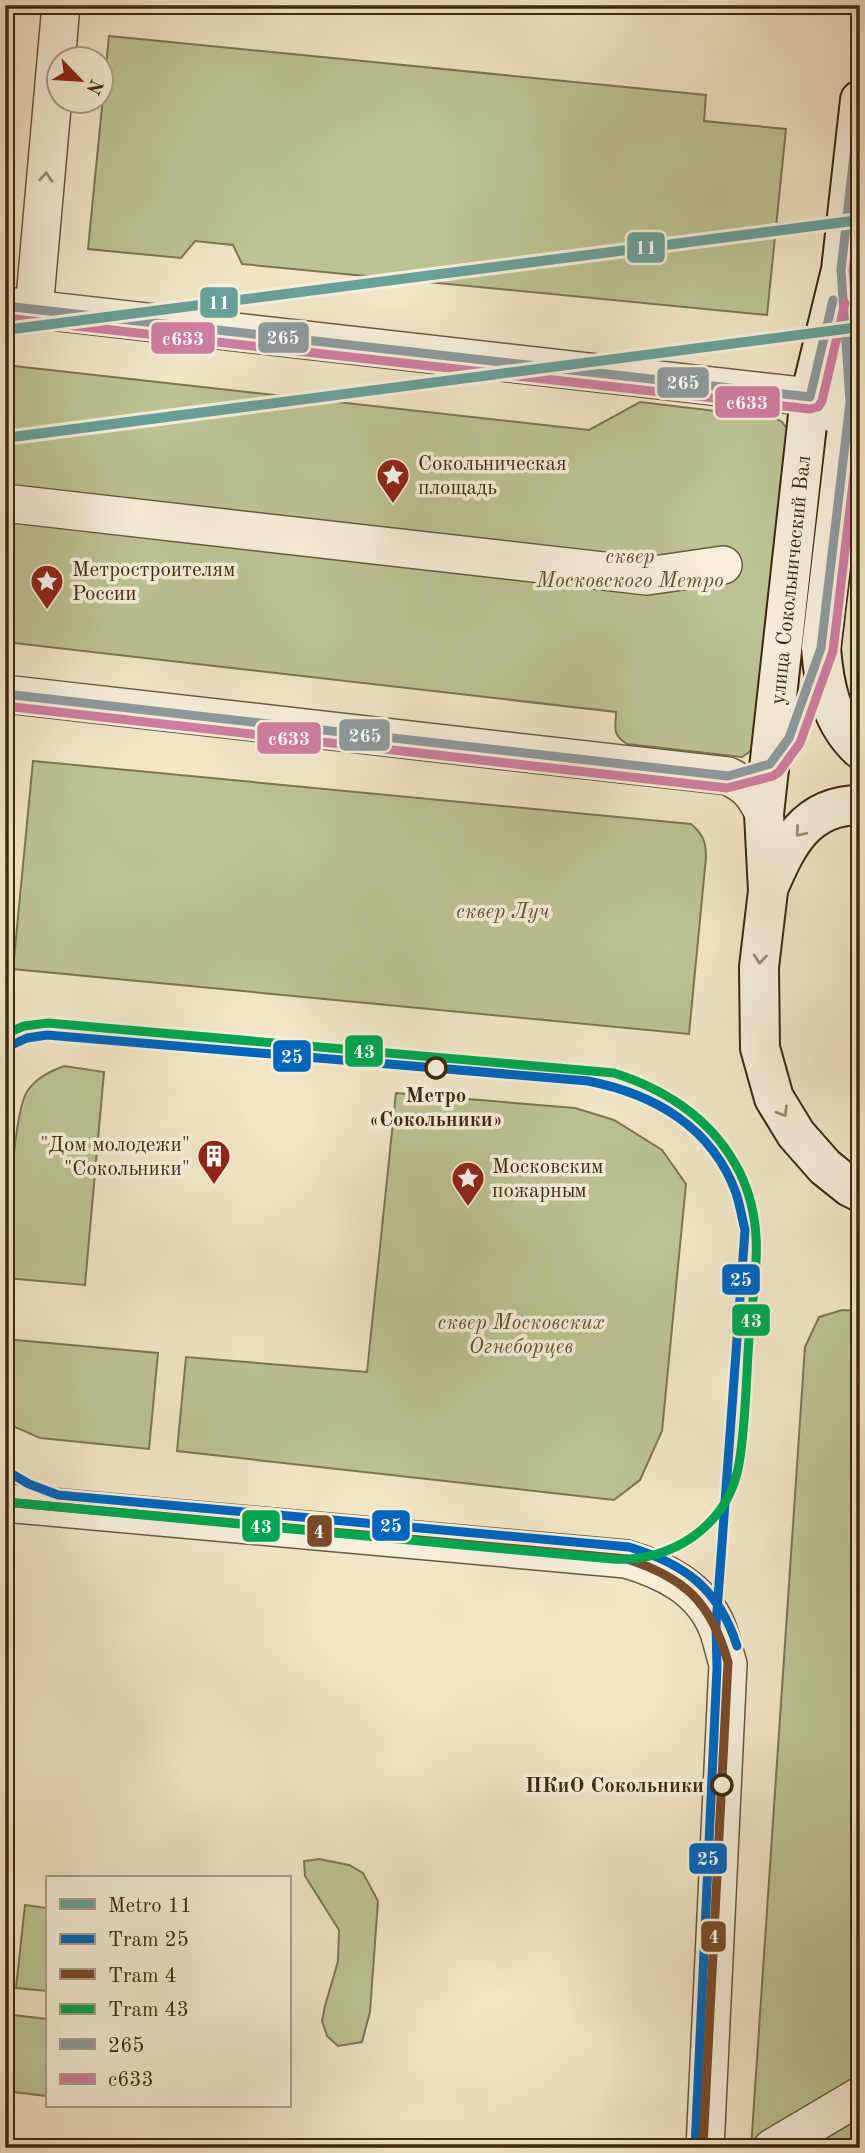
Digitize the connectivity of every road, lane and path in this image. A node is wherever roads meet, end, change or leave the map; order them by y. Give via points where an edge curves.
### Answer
1 (61, 5) edge
2 (860, 100) edge
3 (841, 270) junction
4 (20, 308) edge
5 (810, 397) junction
6 (841, 474) junction
7 (5, 503) edge
8 (723, 565) dead end
9 (5, 694) edge
10 (860, 748) edge
11 (860, 805) edge
12 (764, 814) junction
13 (768, 891) junction
14 (860, 1192) edge
15 (5, 1503) edge
16 (860, 2096) edge
17 (705, 2148) edge
18 (772, 2148) edge

4 -> 1 street
2 - 3 main road, улица Сокольнический Вал
3 - 5 main road, улица Сокольнический Вал
3 - 6 main road, улица Сокольнический Вал via 850,402
4 - 5 street
5 - 6 street via 832,409
5 - 12 main road, улица Сокольнический Вал
6 - 10 main road, улица Сокольнический Вал via 821,648 823,680 832,711
7 - 8 street via 647,576
9 - 12 street via 728,776 745,784
11 -> 13 main road via 832,808 812,818 780,861
12 - 13 main road, улица Сокольнический Вал
13 -> 14 main road, улица Сокольнический Вал via 759,967 760,1048 774,1098 796,1134 825,1167
15 - 17 street via 626,1559 666,1574 699,1598 716,1625 728,1664
16 - 18 street

